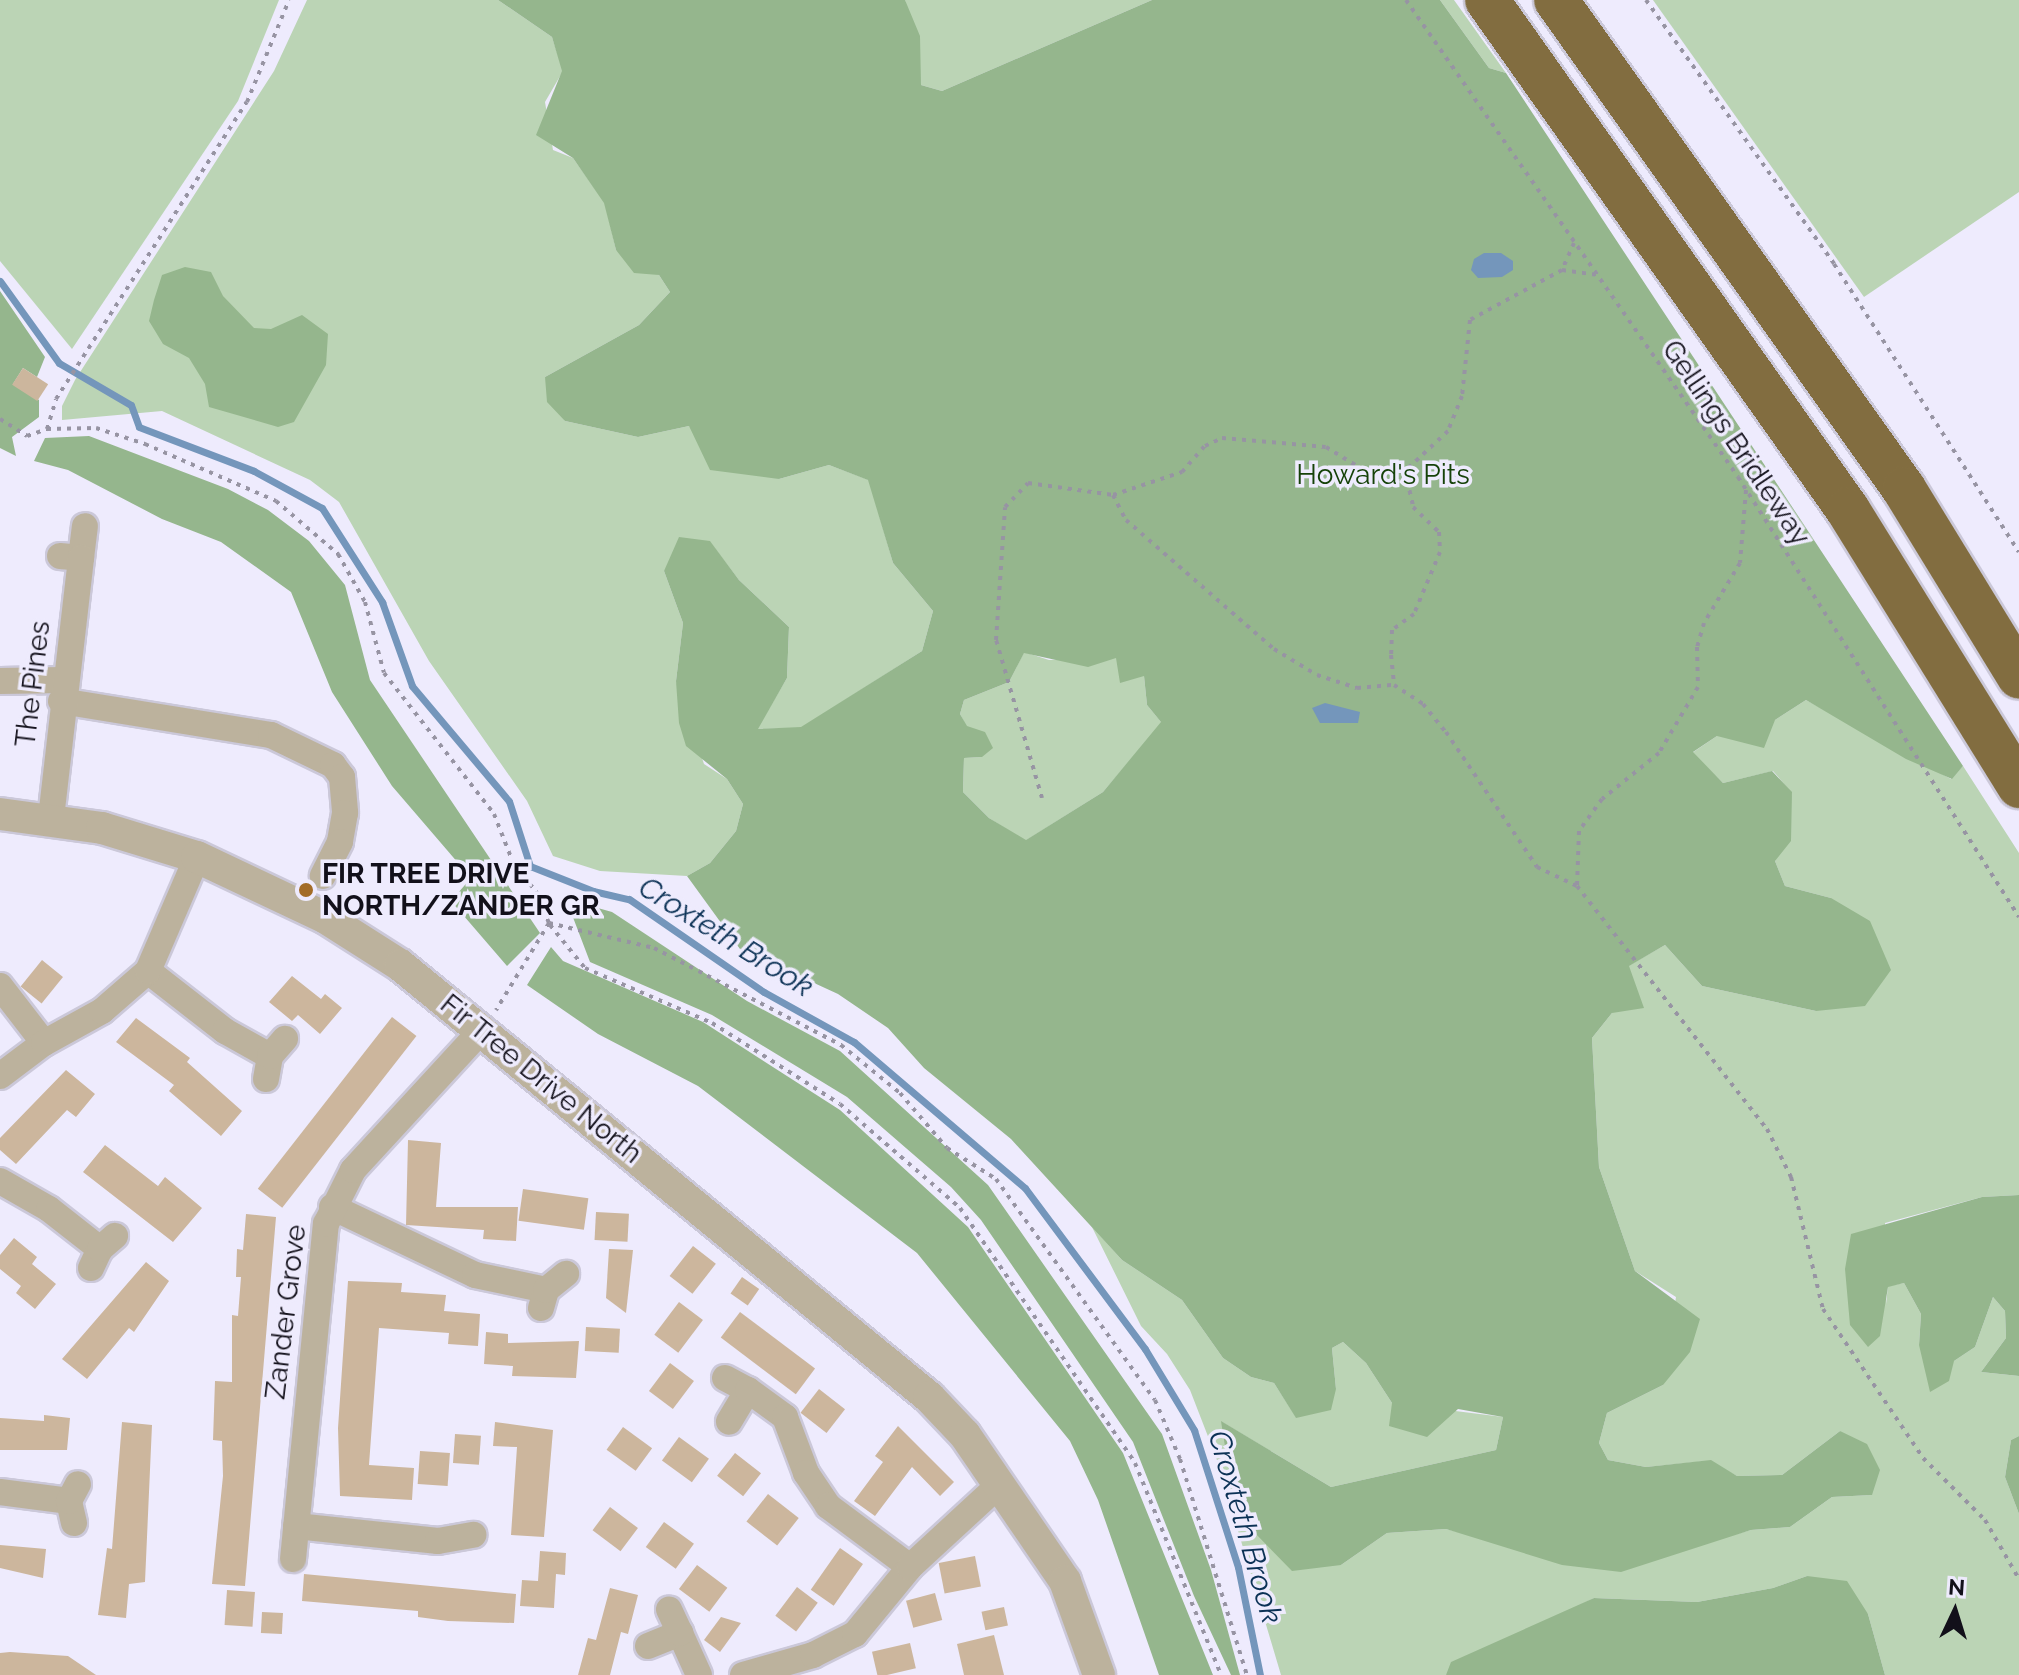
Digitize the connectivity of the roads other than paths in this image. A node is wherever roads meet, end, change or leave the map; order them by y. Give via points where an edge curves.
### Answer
1 (1487, 0) edge
2 (1556, 0) edge
3 (85, 526) dead end
4 (2019, 677) edge
5 (0, 681) edge
6 (63, 691) junction
7 (2019, 786) edge
8 (0, 814) edge
9 (51, 818) junction
10 (197, 857) junction
11 (323, 876) dead end
12 (148, 971) junction
13 (0, 986) edge
14 (481, 1031) junction
15 (44, 1043) junction
16 (274, 1058) dead end
17 (0, 1076) edge
18 (0, 1181) edge
19 (332, 1207) junction
20 (102, 1251) dead end
21 (551, 1291) dead end
22 (729, 1422) dead end
23 (1000, 1484) junction
24 (0, 1492) edge
25 (74, 1503) dead end
26 (296, 1526) junction
27 (476, 1533) dead end
28 (293, 1559) dead end
29 (910, 1567) junction
30 (648, 1646) dead end
31 (699, 1675) edge
32 (743, 1675) edge
33 (1099, 1675) edge

1 - 7 highway via 1848,510
2 - 4 highway via 1904,489
3 - 6 street, The Pines via 70,557
5 - 6 street
6 - 9 street, The Pines
6 - 11 street via 271,735 333,765 342,777 345,813 340,842
8 - 9 street, Fir Tree Drive North
9 - 10 street, Fir Tree Drive North
10 - 12 street
10 - 14 street, Fir Tree Drive North via 363,940
12 - 15 street via 102,1011
12 - 16 street via 225,1031
13 - 15 street
14 - 19 street, Zander Grove via 353,1170
14 - 23 street, Fir Tree Drive North via 891,1363 965,1435
15 - 17 street
18 - 20 street via 49,1209
19 - 21 street via 475,1275
19 - 26 street, Zander Grove via 320,1246
22 - 29 street via 736,1384 785,1417 806,1473 828,1506
23 - 29 street
23 - 33 street, Fir Tree Drive North via 1065,1581
24 - 25 street
26 - 27 street via 438,1541
26 - 28 street, Zander Grove
29 - 32 street via 865,1624 843,1642
30 - 31 street via 675,1621

